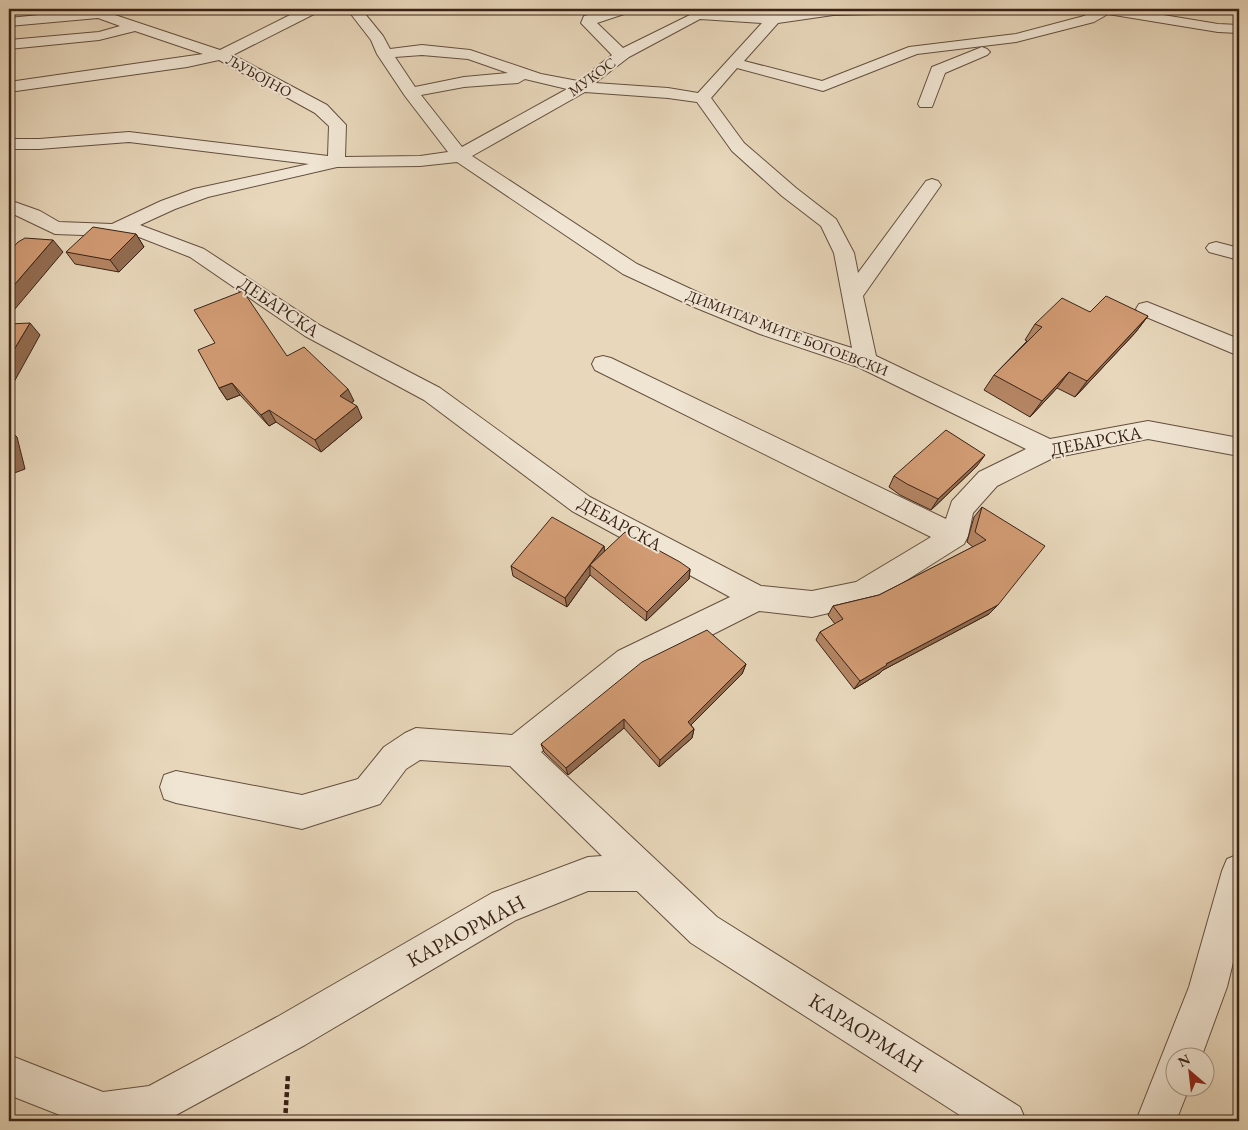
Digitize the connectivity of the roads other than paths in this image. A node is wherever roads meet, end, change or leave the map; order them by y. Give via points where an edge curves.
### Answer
1 (312, 9) edge
2 (354, 9) edge
3 (625, 9) edge
4 (920, 9) edge
5 (1104, 9) edge
6 (91, 11) edge
7 (699, 12) edge
8 (595, 14) edge
9 (773, 19) junction
10 (9, 22) edge
11 (139, 26) junction
12 (1218, 28) junction
13 (1239, 29) edge
14 (1016, 38) junction
15 (1239, 42) edge
16 (9, 45) edge
17 (220, 54) junction
18 (385, 54) junction
19 (622, 56) junction
20 (734, 63) junction
21 (537, 78) junction
22 (582, 87) junction
23 (9, 88) edge
24 (410, 93) junction
25 (702, 98) junction
26 (926, 104) dead end
27 (9, 144) edge
28 (460, 156) junction
29 (336, 162) junction
30 (932, 185) dead end
31 (9, 206) edge
32 (55, 228) junction
33 (114, 230) junction
34 (34, 241) edge
35 (1216, 248) dead end
36 (1239, 254) edge
37 (853, 295) junction
38 (1146, 309) dead end
39 (1239, 348) edge
40 (866, 361) junction
41 (603, 364) dead end
42 (1239, 446) edge
43 (1048, 449) junction
44 (955, 536) junction
45 (757, 598) junction
46 (517, 751) junction
47 (176, 787) dead end
48 (1239, 871) edge
49 (644, 873) junction
50 (1185, 1048) edge
51 (9, 1075) edge
52 (1166, 1096) edge
53 (1006, 1121) edge
54 (1156, 1121) edge

1 - 17 street
2 - 18 street, ДИМИТАР МИТЕ БОГОЕВСКИ via 378,39
3 - 8 street
4 - 9 street via 833,11
5 - 12 street
5 - 14 street via 1089,19
6 - 10 street
6 - 11 street, ЉУБОЈНО
7 - 9 street
7 - 19 street, МУКОС
8 - 19 street via 588,24
9 - 20 street
11 - 16 street via 99,36
11 - 17 street, ЉУБОЈНО
12 - 13 street
12 - 15 street
14 - 20 street via 914,50 823,86
14 - 26 street via 938,70
17 - 23 street via 187,62
17 - 29 street, ЉУБОЈНО via 321,109 338,125
18 - 21 street via 422,50 470,55
18 - 24 street, ДИМИТАР МИТЕ БОГОЕВСКИ
19 - 22 street, МУКОС via 594,73
20 - 25 street
21 - 22 street
21 - 24 street via 456,82
22 - 25 street
22 - 28 street, МУКОС
24 - 28 street, ДИМИТАР МИТЕ БОГОЕВСКИ
25 - 37 street via 738,147 829,223 844,253
27 - 29 street via 129,137
28 - 29 street via 420,161
28 - 40 street, ДИМИТАР МИТЕ БОГОЕВСКИ via 630,269 768,329
29 - 33 street via 202,193 169,204
30 - 37 street
31 - 32 street, ДЕБАРСКА
32 - 33 street, ДЕБАРСКА
32 - 34 street
33 - 45 street, ДЕБАРСКА via 142,231 197,253 313,331 432,394 582,504
35 - 36 street
37 - 40 street
38 - 39 street
40 - 43 street, ДИМИТАР МИТЕ БОГОЕВСКИ
41 - 44 street
42 - 43 street, ДЕБАРСКА via 1148,430
43 - 44 street, ДЕБАРСКА via 988,479 961,509
44 - 45 street, ДЕБАРСКА via 862,592 812,604
45 - 46 street via 629,661
46 - 47 street via 416,744 395,758 368,792 302,812
46 - 49 street
48 - 50 street via 1208,987
49 - 51 street, КАРАОРМАН via 588,874 505,906 290,1032 153,1106 103,1112
49 - 53 street, КАРАОРМАН via 704,930
52 - 54 street

